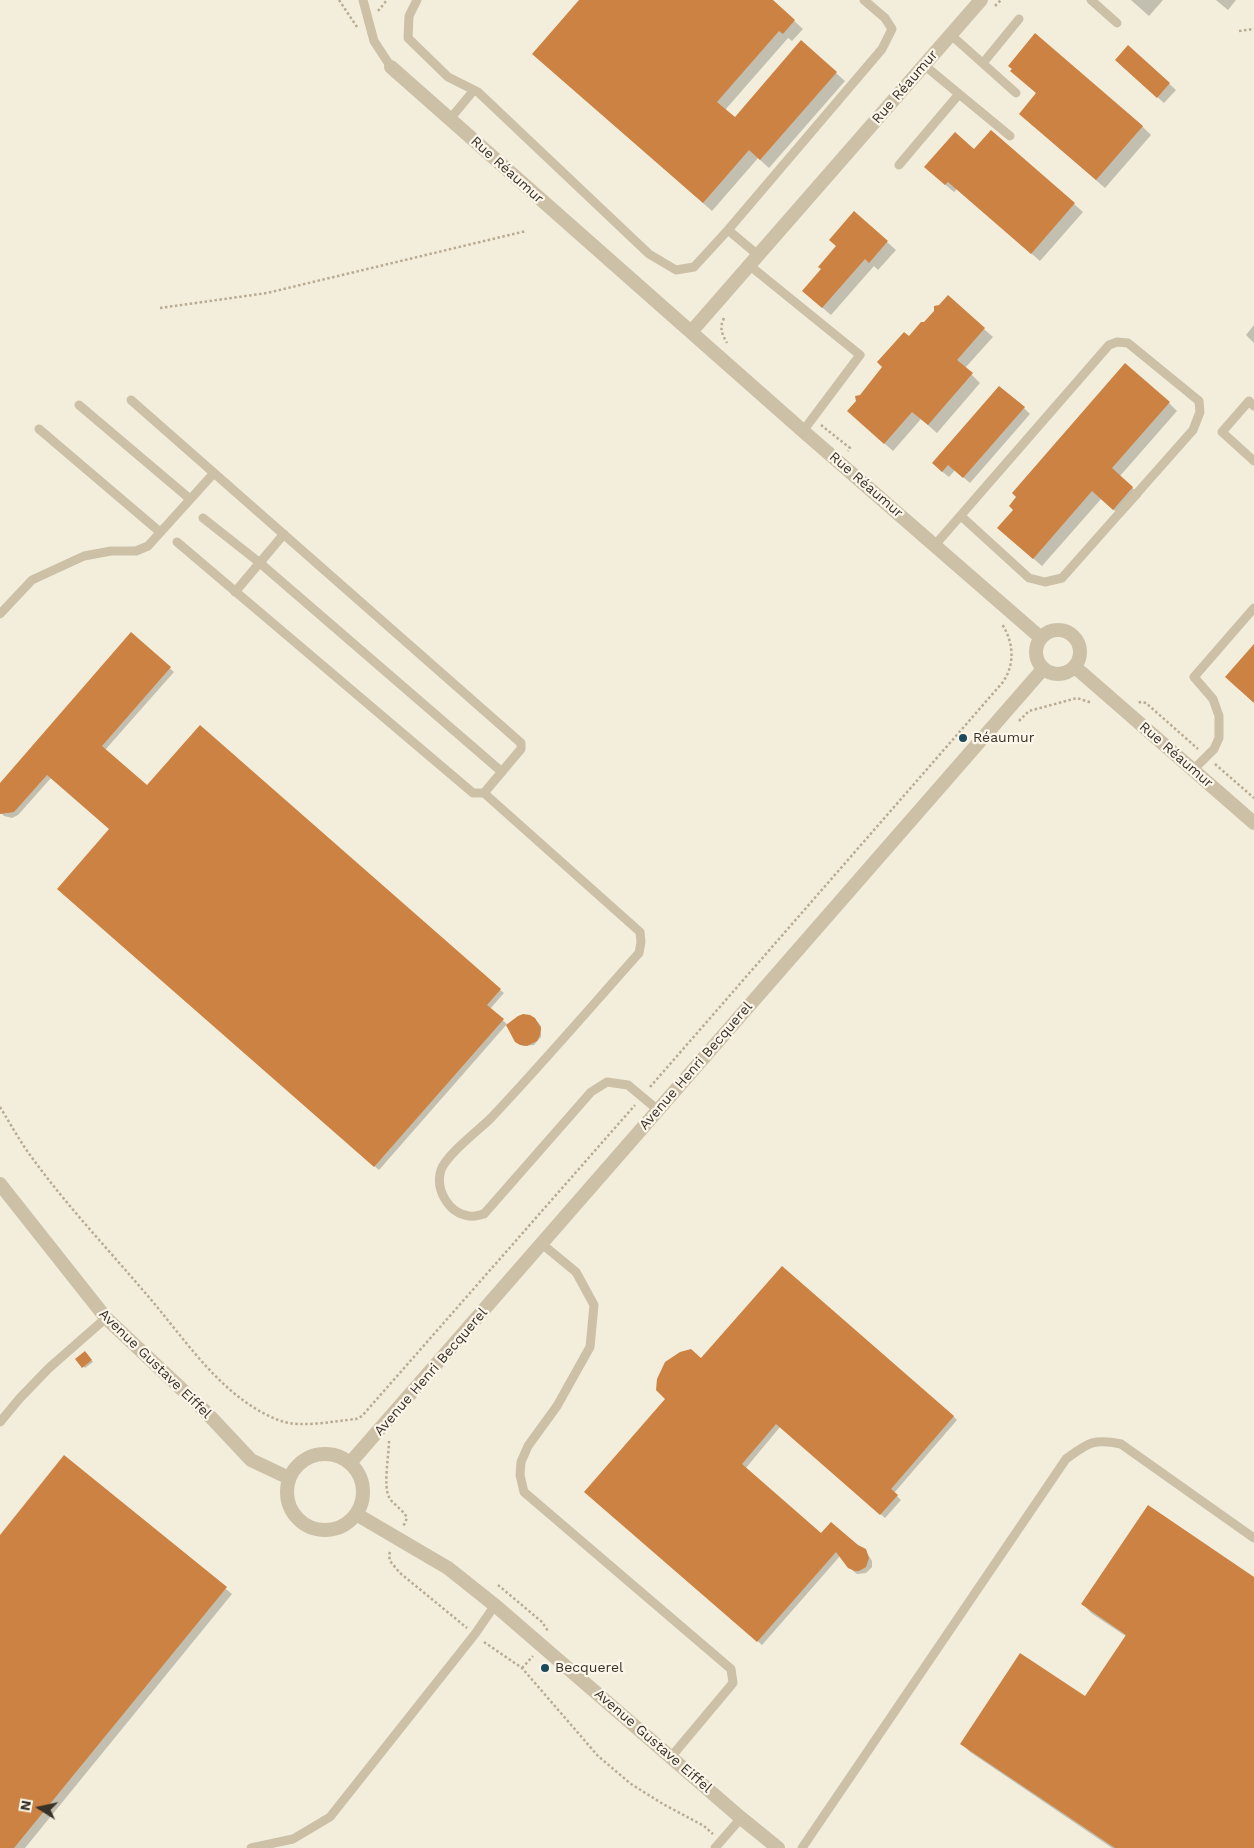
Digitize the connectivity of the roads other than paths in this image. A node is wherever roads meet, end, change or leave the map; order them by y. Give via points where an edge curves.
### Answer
1 (363, 0) edge
2 (417, 0) edge
3 (864, 0) edge
4 (981, 0) edge
5 (1091, 0) edge
6 (1019, 19) dead end
7 (1117, 23) dead end
8 (951, 34) junction
9 (983, 63) junction
10 (924, 65) junction
11 (391, 67) joint
12 (474, 90) junction
13 (1016, 92) dead end
14 (959, 94) junction
15 (450, 119) junction
16 (1010, 136) dead end
17 (899, 166) dead end
18 (728, 230) junction
19 (753, 260) junction
20 (691, 332) junction
21 (131, 400) dead end
22 (79, 405) dead end
23 (1254, 406) edge
24 (39, 429) dead end
25 (803, 430) junction
26 (1254, 461) edge
27 (214, 473) junction
28 (190, 499) junction
29 (961, 516) junction
30 (203, 518) dead end
31 (160, 532) junction
32 (284, 534) junction
33 (177, 542) dead end
34 (935, 545) junction
35 (260, 563) junction
36 (235, 592) junction
37 (1254, 608) edge
38 (0, 614) edge
39 (1041, 638) junction
40 (1075, 667) junction
41 (1042, 669) junction
42 (1193, 770) junction
43 (502, 772) junction
44 (484, 793) junction
45 (1254, 823) edge
46 (658, 1110) junction
47 (0, 1184) edge
48 (542, 1244) junction
49 (106, 1318) junction
50 (0, 1422) edge
51 (350, 1463) junction
52 (289, 1478) junction
53 (356, 1514) junction
54 (1254, 1538) edge
55 (495, 1605) junction
56 (671, 1757) junction
57 (741, 1818) junction
58 (294, 1843) edge
59 (718, 1845) edge
60 (251, 1848) edge
61 (778, 1848) edge
62 (802, 1848) edge

1 - 11 lane via 374,41
2 - 12 lane via 408,16 408,38 448,77
3 - 18 lane via 885,18 892,29 882,49
4 - 8 street, Rue Réaumur
5 - 7 lane
6 - 9 lane
8 - 9 lane
8 - 10 street, Rue Réaumur
9 - 13 lane
10 - 14 lane
10 - 19 street, Rue Réaumur
11 - 15 street, Rue Réaumur
12 - 15 lane
12 - 18 lane via 650,254 676,270 694,267
14 - 16 lane
14 - 17 lane
15 - 20 street, Rue Réaumur
18 - 19 lane
19 - 20 street, Rue Réaumur
19 - 25 lane via 860,355
20 - 25 street, Rue Réaumur
21 - 27 lane
22 - 28 lane
23 - 26 lane via 1249,401 1222,432
24 - 31 lane
25 - 34 street, Rue Réaumur
27 - 28 lane
27 - 32 lane
28 - 31 lane
29 - 29 lane via 1029,578 1046,582 1062,578 1193,430 1200,412 1199,401 1128,343 1109,345
29 - 34 lane
30 - 35 lane
31 - 38 lane via 148,546 136,551 84,556 32,580
32 - 35 lane
32 - 43 lane via 521,743 521,749
33 - 36 lane
34 - 39 street, Rue Réaumur
35 - 36 lane
35 - 43 lane
36 - 44 lane via 473,793
37 - 42 lane via 1194,676 1213,699 1220,716 1219,738 1214,749
39 - 40 street via 1053,630 1073,635 1080,654
39 - 41 street via 1036,657
40 - 41 street via 1055,675
40 - 42 street, Rue Réaumur
41 - 46 street, Avenue Henri Becquerel
42 - 45 street, Rue Réaumur
43 - 44 lane
44 - 46 lane via 640,932 641,942 639,953 490,1119 441,1168 440,1193 459,1213 470,1216 484,1214 591,1092 607,1082 628,1085
46 - 48 street, Avenue Henri Becquerel
47 - 49 street, Avenue Gustave Eiffel
48 - 51 street, Avenue Henri Becquerel
48 - 56 lane via 576,1272 594,1305 590,1347 521,1462 524,1492 731,1669 733,1684
49 - 50 lane via 49,1368
49 - 52 street, Avenue Gustave Eiffel via 205,1411 250,1460
51 - 52 street via 328,1454 316,1455 295,1468
51 - 53 street via 362,1482 361,1504
52 - 53 street via 288,1502 293,1514 313,1528 337,1528
53 - 55 street, Avenue Gustave Eiffel via 448,1568
54 - 62 lane via 1121,1444 1104,1440 1086,1444 1066,1460
55 - 56 street, Avenue Gustave Eiffel
55 - 58 lane via 330,1817
56 - 57 street, Avenue Gustave Eiffel
57 - 59 lane
57 - 61 street, Avenue Gustave Eiffel
58 - 60 lane

